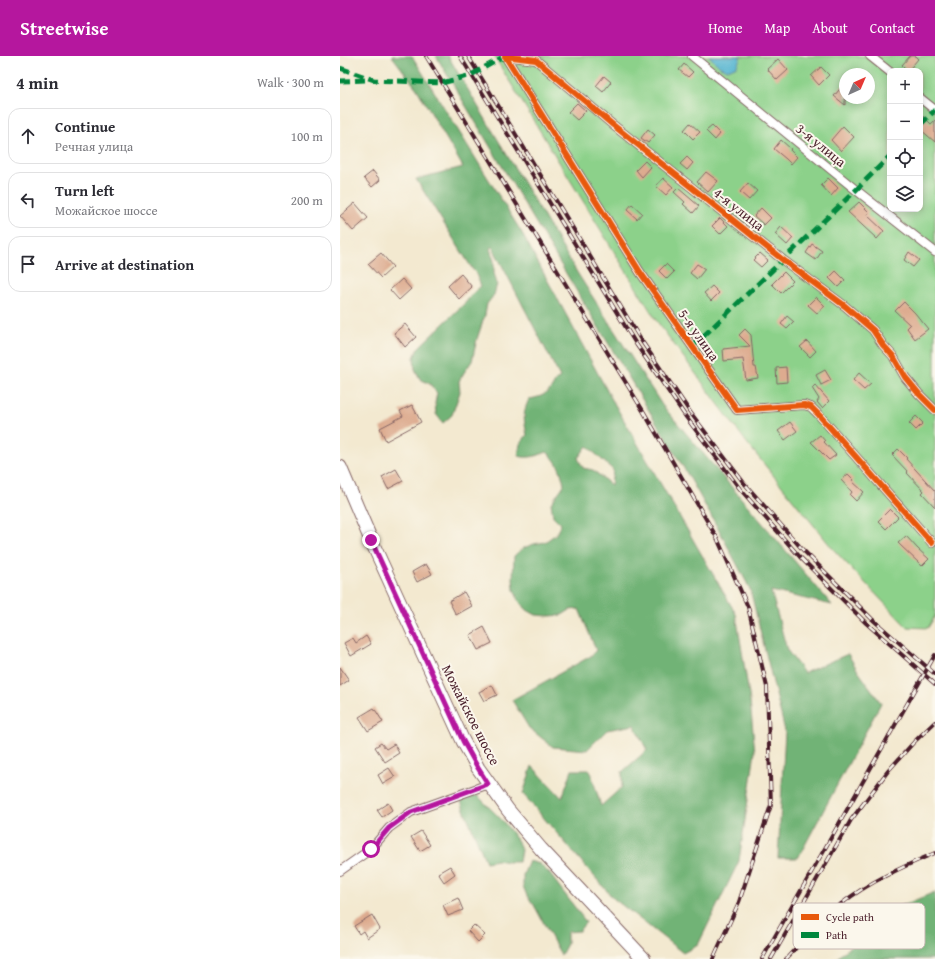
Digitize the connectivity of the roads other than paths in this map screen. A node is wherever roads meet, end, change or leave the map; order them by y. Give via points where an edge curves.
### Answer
1 (505, 56) edge
2 (692, 56) edge
3 (870, 56) edge
4 (887, 70) edge
5 (923, 100) edge
6 (935, 110) edge
7 (935, 252) edge
8 (935, 410) edge
9 (340, 467) edge
10 (932, 543) dead end
11 (488, 784) junction
12 (340, 871) edge
13 (644, 959) edge

1 - 8 street, 4-я улица via 536,60 619,130 845,306 872,330 919,394
1 - 10 street, 5-я улица via 640,272 737,410 804,405 811,407
2 - 7 street, 3-я улица
3 - 4 street
5 - 6 street
9 - 11 main road, Можайское шоссе via 463,741
11 - 12 street via 411,812 389,828 371,849
11 - 13 main road, Можайское шоссе via 541,849

